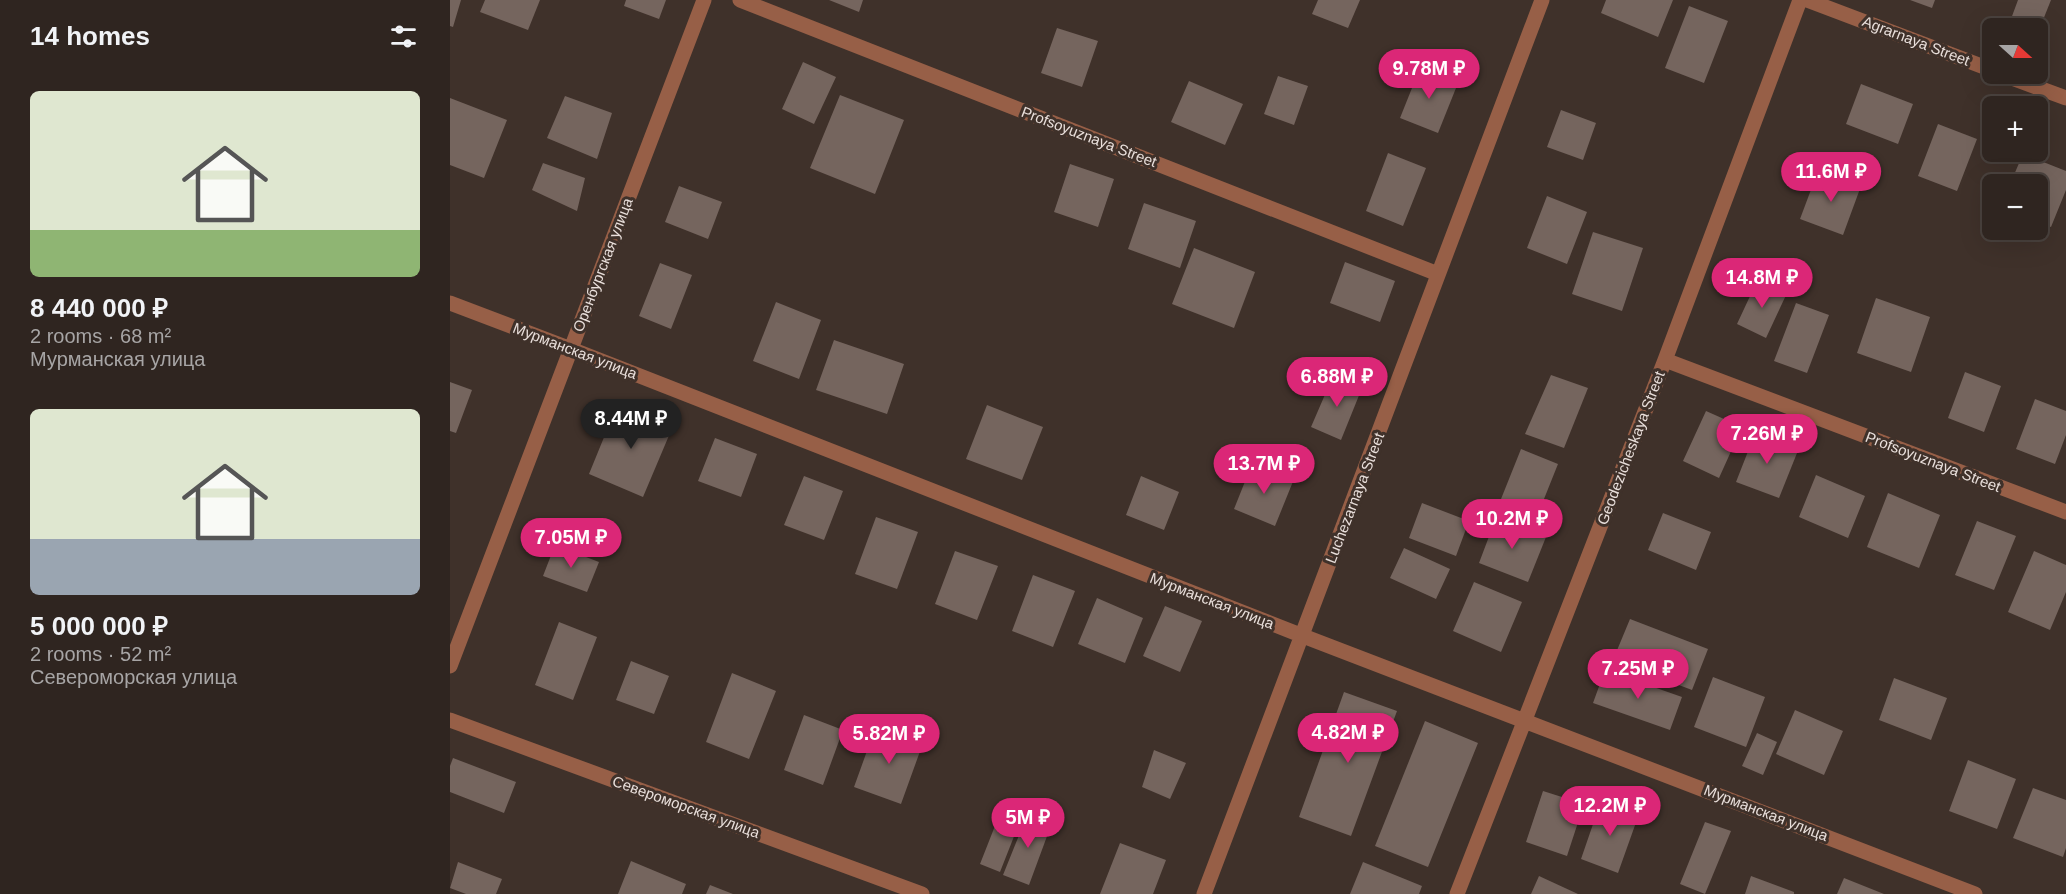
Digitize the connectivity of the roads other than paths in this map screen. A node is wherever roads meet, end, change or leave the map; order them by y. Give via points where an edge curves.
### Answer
1 (704, 0) edge
2 (740, 0) edge
3 (1542, 0) edge
4 (1800, 0) edge
5 (1806, 0) edge
6 (1982, 66) edge
7 (2028, 84) edge
8 (2066, 98) edge
9 (1438, 274) junction
10 (450, 303) edge
11 (571, 349) junction
12 (1665, 360) junction
13 (2066, 512) edge
14 (1303, 636) junction
15 (450, 666) edge
16 (450, 720) edge
17 (1526, 720) junction
18 (922, 894) edge
19 (1204, 894) edge
20 (1457, 894) edge
21 (1975, 894) edge

1 - 11 street, Оренбургская улица
2 - 9 street, Profsoyuznaya Street
3 - 9 street, Luchezarnaya Street
4 - 12 street, Geodezicheskaya Street
5 - 6 street, Agrarnaya Street
7 - 8 street
9 - 14 street, Luchezarnaya Street
10 - 11 street, Мурманская улица
11 - 14 street, Мурманская улица
11 - 15 street, Оренбургская улица
12 - 13 street, Profsoyuznaya Street
12 - 17 street, Geodezicheskaya Street
14 - 17 street, Мурманская улица
14 - 19 street, Luchezarnaya Street
16 - 18 street, Североморская улица
17 - 20 street, Geodezicheskaya Street
17 - 21 street, Мурманская улица

